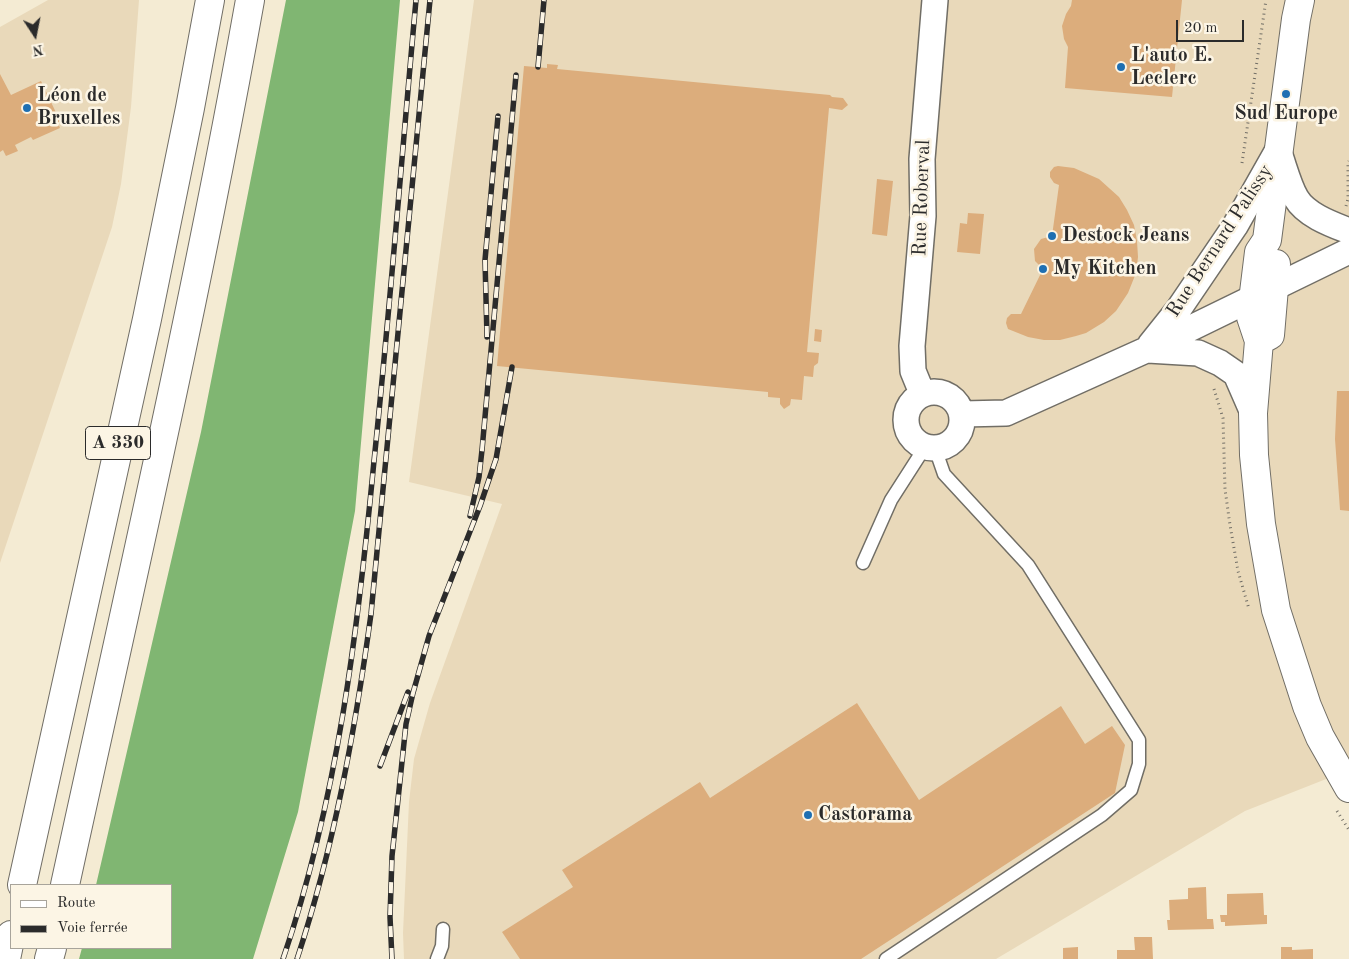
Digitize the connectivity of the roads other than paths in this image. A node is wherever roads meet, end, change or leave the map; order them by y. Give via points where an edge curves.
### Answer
1 (210, 0) edge
2 (250, 0) edge
3 (935, 0) edge
4 (1300, 0) edge
5 (1278, 150) junction
6 (1347, 219) edge
7 (1349, 251) edge
8 (1264, 293) junction
9 (1146, 350) junction
10 (922, 393) junction
11 (1253, 413) junction
12 (962, 414) junction
13 (930, 447) junction
14 (863, 563) dead end
15 (1349, 788) edge
16 (22, 884) edge
17 (65, 884) edge
18 (443, 928) dead end
19 (10, 940) edge
20 (6, 959) edge
21 (437, 959) edge
22 (886, 959) edge

1 - 16 main road, A 330 via 147,319
2 - 17 main road, A 330 via 185,330
3 - 10 street, Rue Roberval via 922,159 924,216 912,346 914,371
4 - 5 main road
5 - 6 street, Rue Bernard Palissy via 1297,199 1309,211 1324,220
5 - 8 main road via 1267,240 1259,252
5 - 9 street, Rue Bernard Palissy via 1235,226 1178,310
7 - 8 street, Rue Bernard Palissy
8 - 9 street, Rue Bernard Palissy
8 - 11 main road via 1251,317 1259,342
9 - 11 street, Rue Bernard Palissy via 1198,353 1220,363 1236,374
9 - 12 street, Rue Bernard Palissy via 1006,413
10 - 12 street via 942,392 958,404
10 - 13 street via 908,407 906,426 917,442
11 - 15 main road via 1261,524 1276,610 1307,706 1320,737
12 - 13 street via 959,433 953,441 945,446
13 - 14 lane via 892,500
13 - 22 lane via 944,474 1028,564 1139,740 1139,764 1131,790 1102,815
18 - 21 lane
19 - 20 main road

